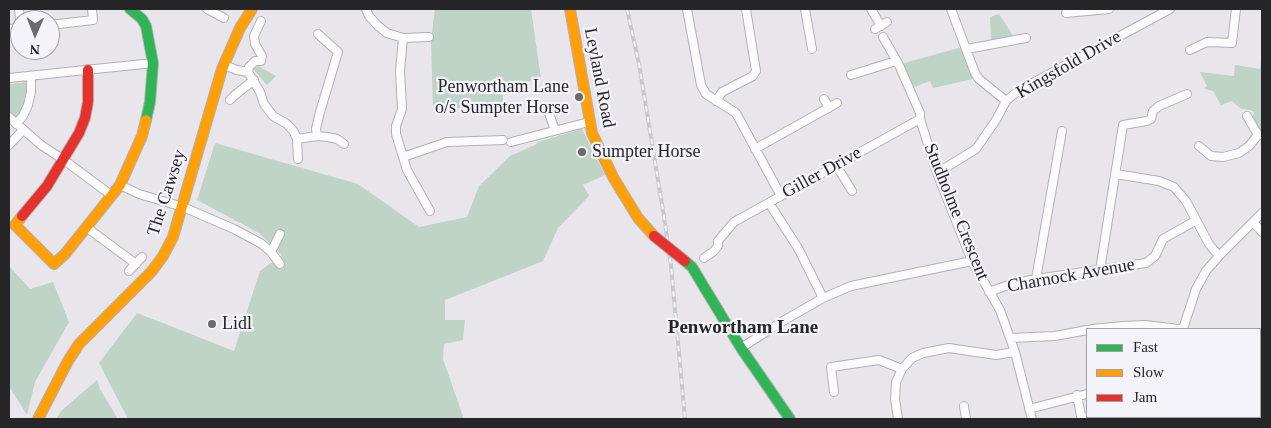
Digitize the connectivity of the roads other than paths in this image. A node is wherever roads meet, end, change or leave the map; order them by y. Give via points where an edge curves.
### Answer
1 (92, 9) edge
2 (130, 9) edge
3 (207, 9) edge
4 (252, 9) edge
5 (366, 9) edge
6 (570, 9) edge
7 (687, 9) edge
8 (746, 9) edge
9 (805, 9) edge
10 (871, 9) edge
11 (951, 9) edge
12 (1109, 9) edge
13 (1170, 9) edge
14 (1236, 9) edge
15 (1066, 13) dead end
16 (224, 18) dead end
17 (261, 20) dead end
18 (60, 24) edge
19 (881, 26) dead end
20 (318, 34) dead end
21 (428, 37) dead end
22 (883, 37) dead end
23 (403, 38) junction
24 (1021, 42) dead end
25 (812, 49) dead end
26 (966, 49) junction
27 (1190, 50) dead end
28 (896, 61) junction
29 (153, 63) junction
30 (224, 65) junction
31 (88, 70) junction
32 (248, 72) junction
33 (851, 75) dead end
34 (31, 76) junction
35 (9, 78) edge
36 (254, 80) junction
37 (1187, 94) dead end
38 (824, 99) dead end
39 (230, 100) dead end
40 (716, 100) junction
41 (1006, 101) junction
42 (837, 103) dead end
43 (829, 108) junction
44 (534, 109) dead end
45 (1247, 116) dead end
46 (9, 117) edge
47 (920, 119) junction
48 (1118, 120) dead end
49 (589, 122) junction
50 (19, 127) junction
51 (1122, 128) junction
52 (555, 130) junction
53 (1062, 131) dead end
54 (1260, 135) edge
55 (317, 136) junction
56 (297, 139) junction
57 (344, 144) dead end
58 (9, 146) edge
59 (1199, 146) dead end
60 (755, 149) junction
61 (403, 157) junction
62 (298, 158) dead end
63 (64, 160) junction
64 (836, 165) junction
65 (937, 173) junction
66 (1116, 174) junction
67 (120, 185) junction
68 (852, 191) dead end
69 (111, 195) junction
70 (781, 196) junction
71 (769, 202) junction
72 (431, 206) dead end
73 (183, 207) junction
74 (1262, 213) edge
75 (1195, 221) junction
76 (1253, 222) junction
77 (86, 227) junction
78 (1262, 232) edge
79 (280, 234) dead end
80 (271, 252) junction
81 (1219, 256) junction
82 (142, 257) dead end
83 (704, 258) dead end
84 (972, 261) junction
85 (136, 264) junction
86 (280, 264) dead end
87 (1100, 270) junction
88 (129, 271) dead end
89 (1036, 279) junction
90 (989, 292) junction
91 (823, 298) junction
92 (1102, 328) edge
93 (1170, 328) edge
94 (1183, 328) edge
95 (1086, 330) edge
96 (1010, 338) junction
97 (741, 348) junction
98 (1015, 352) junction
99 (902, 369) junction
100 (834, 392) dead end
101 (1086, 394) edge
102 (1077, 396) junction
103 (964, 406) dead end
104 (1028, 409) junction
105 (1114, 418) edge
106 (38, 419) edge
107 (790, 419) edge
108 (898, 419) edge
109 (966, 419) edge
110 (1032, 419) edge
111 (1088, 419) edge
112 (1101, 419) edge

1 - 18 street via 93,20
2 - 29 street via 146,26
3 - 16 street
4 - 30 street, The Cawsey
5 - 23 street via 378,26
6 - 49 street, Leyland Road
7 - 40 street via 701,85 706,94
8 - 40 street via 756,71 753,76 722,92
9 - 25 street
10 - 19 street
11 - 26 street
12 - 15 street
13 - 41 street, Kingsfold Drive via 1018,91
14 - 27 street via 1232,43 1207,42
17 - 32 street via 254,36 261,61 249,67
20 - 55 street via 338,52 320,112
21 - 23 street
22 - 28 street, Studholme Crescent
23 - 61 street via 400,71 402,109 396,126
24 - 26 street
26 - 41 street via 979,79
28 - 33 street
28 - 47 street, Studholme Crescent
29 - 31 street
29 - 67 street via 150,102 142,136
30 - 32 street
30 - 73 street, The Cawsey
31 - 34 street
31 - 63 street via 89,96 85,118
32 - 36 street
34 - 35 street
34 - 50 street via 28,105
36 - 39 street
36 - 56 street via 264,104 273,116 287,124
37 - 51 street via 1159,106 1151,119
38 - 43 street
40 - 60 street via 736,113
41 - 65 street, Kingsfold Drive via 976,149
42 - 43 street
43 - 60 street
44 - 52 street via 547,108
45 - 54 street
46 - 50 street
47 - 64 street, Giller Drive
47 - 65 street, Studholme Crescent
48 - 51 street
49 - 52 street
49 - 97 street, Leyland Road, bridge via 613,177 638,218 654,236 692,267
50 - 58 street
50 - 63 street
51 - 66 street
52 - 61 street via 507,141 447,142
53 - 89 street
54 - 59 street via 1239,153 1223,157 1211,156
55 - 56 street
55 - 57 street via 337,139
56 - 62 street
60 - 70 street
61 - 72 street via 416,188
63 - 69 street
63 - 77 street via 15,225 54,264
64 - 68 street
64 - 70 street, Giller Drive
65 - 84 street, Studholme Crescent
66 - 75 street via 1159,180 1174,187 1186,201
66 - 87 street
67 - 69 street
67 - 73 street
69 - 77 street
70 - 71 street, Giller Drive
71 - 83 street, Giller Drive via 734,222 714,251
71 - 91 street via 798,248
73 - 80 street via 234,229
73 - 106 street, The Cawsey via 163,256 79,344
74 - 76 street
75 - 81 street
75 - 87 street, Charnock Avenue via 1163,239 1156,256 1146,263
76 - 78 street
76 - 81 street
77 - 85 street
79 - 80 street
80 - 86 street
81 - 94 street via 1196,289
82 - 85 street
84 - 90 street, Studholme Crescent
84 - 91 street via 851,286
85 - 88 street
87 - 89 street, Charnock Avenue
89 - 90 street, Charnock Avenue
90 - 96 street, Studholme Crescent via 1000,310
91 - 97 street
92 - 93 street via 1145,325
95 - 96 street via 1055,336
96 - 98 street, Studholme Crescent
97 - 107 street, Leyland Road
98 - 99 street via 996,355 949,348 912,358
98 - 104 street, Studholme Crescent
99 - 100 street via 879,360 831,367
99 - 108 street via 894,390
101 - 102 street
102 - 104 street
102 - 111 street via 1081,416
103 - 109 street
104 - 110 street, Studholme Crescent
105 - 112 street

